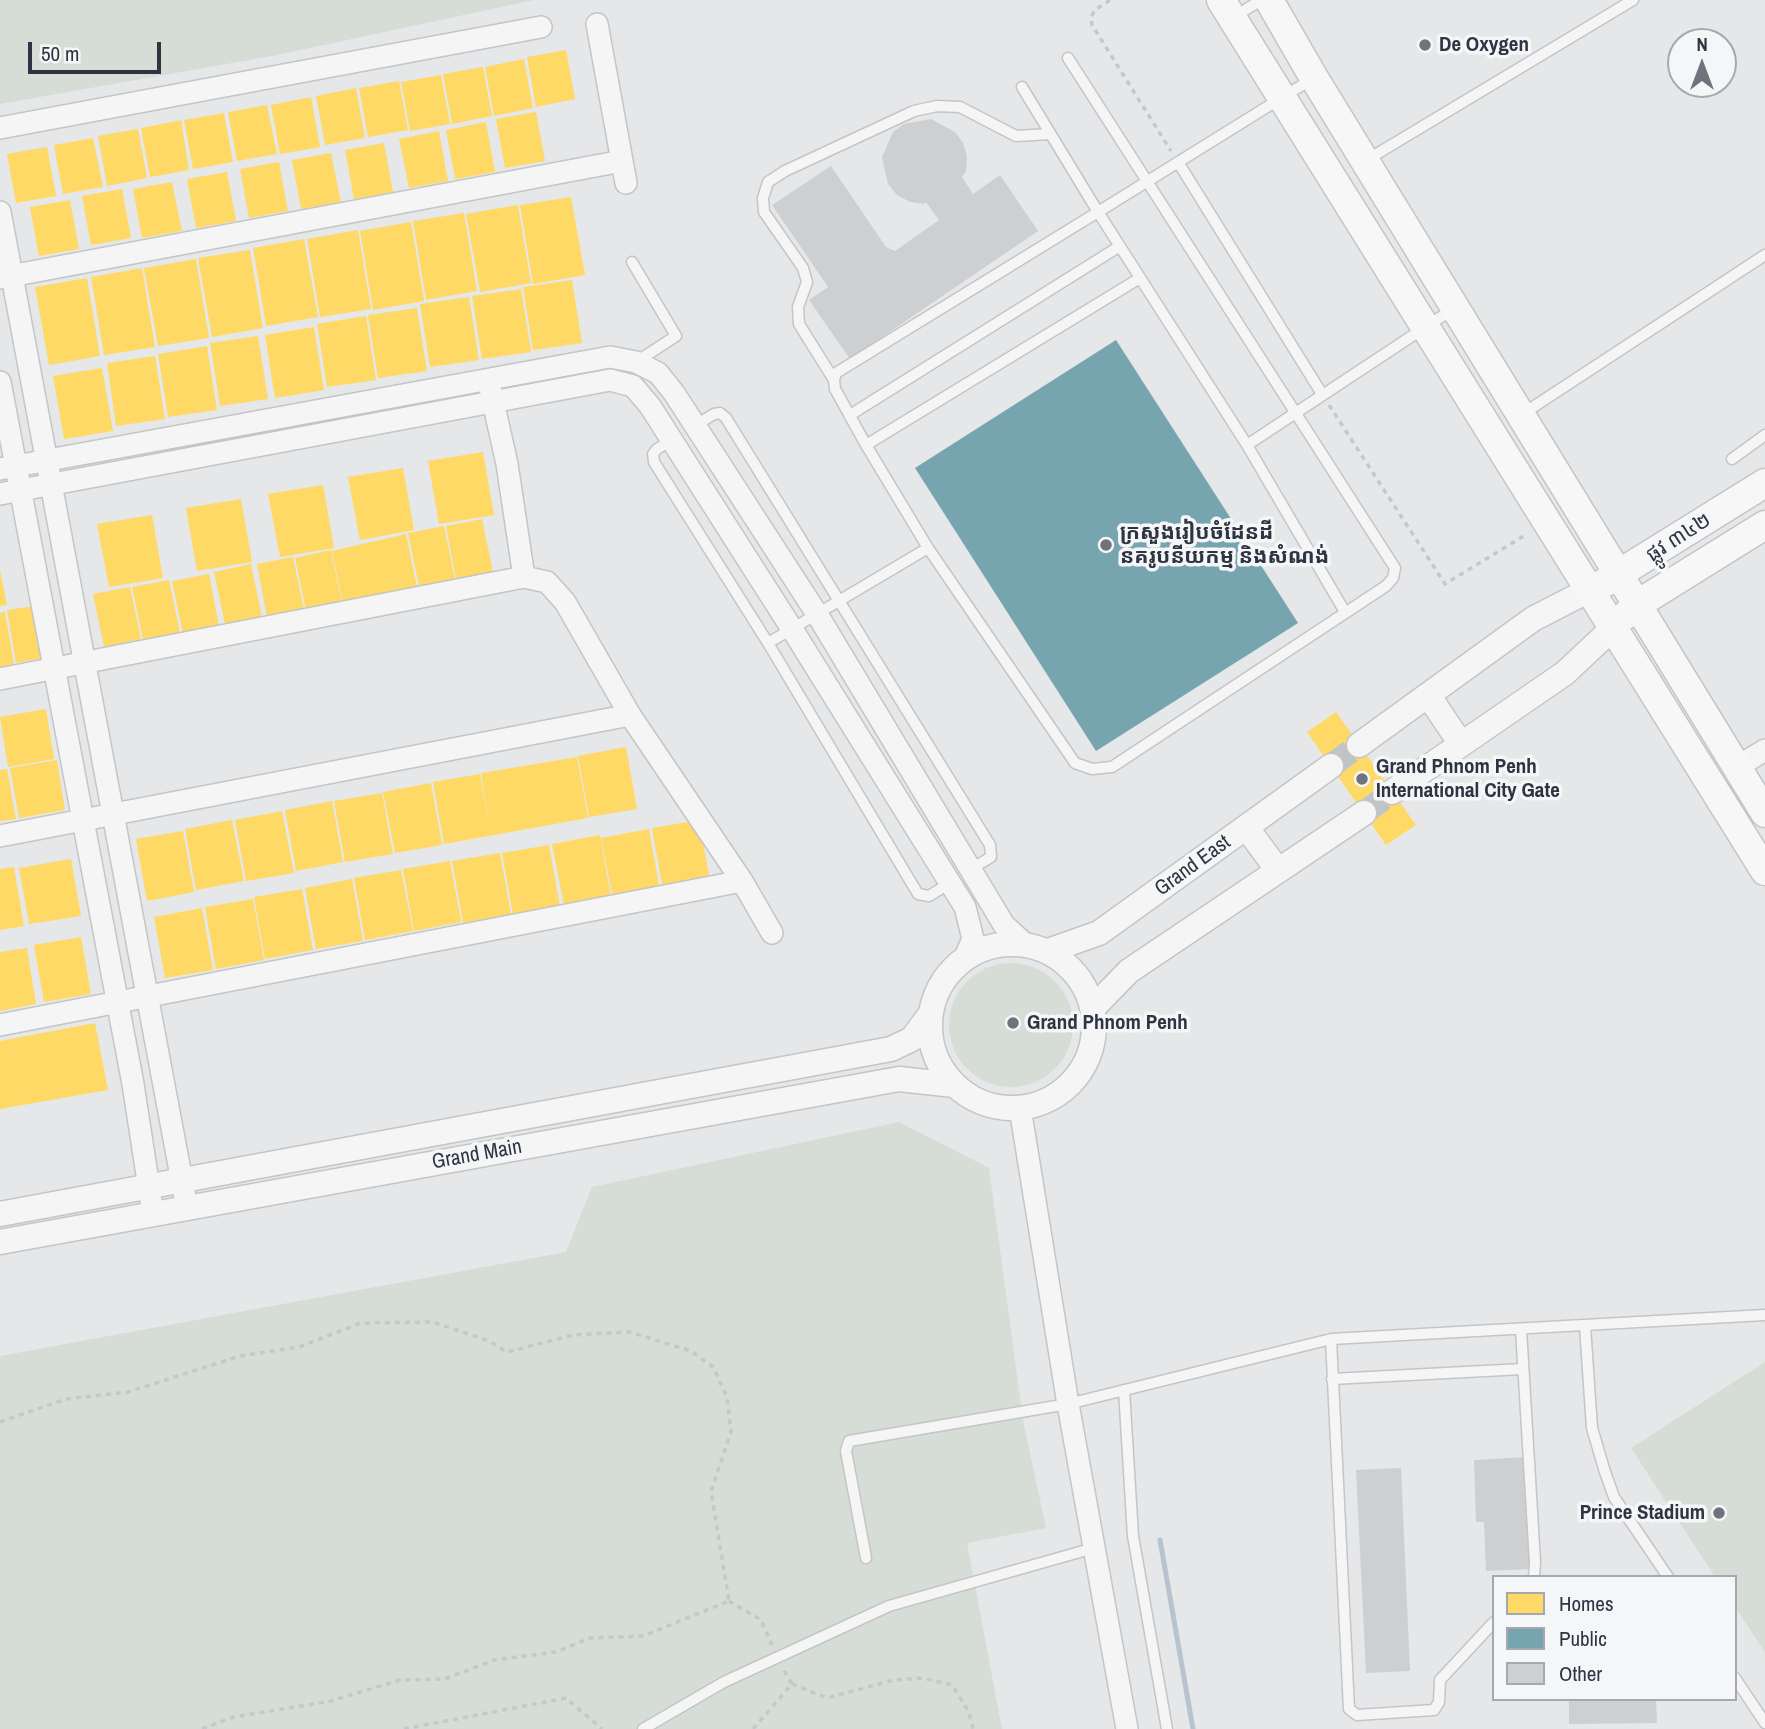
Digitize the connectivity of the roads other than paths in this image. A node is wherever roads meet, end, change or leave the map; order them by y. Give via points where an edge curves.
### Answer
1 (1261, 0) edge
2 (1269, 0) edge
3 (1633, 0) edge
4 (1227, 9) edge
5 (597, 24) dead end
6 (541, 27) dead end
7 (1068, 58) dead end
8 (1314, 78) junction
9 (1022, 87) dead end
10 (1282, 98) junction
11 (0, 128) edge
12 (1050, 134) junction
13 (622, 161) junction
14 (1365, 161) junction
15 (1178, 162) junction
16 (1147, 181) junction
17 (626, 183) dead end
18 (0, 212) edge
19 (1098, 212) junction
20 (1120, 246) junction
21 (1765, 255) edge
22 (632, 262) dead end
23 (6, 277) edge
24 (1140, 278) junction
25 (1455, 307) junction
26 (1426, 329) junction
27 (636, 362) junction
28 (489, 379) junction
29 (834, 380) junction
30 (0, 382) edge
31 (626, 383) junction
32 (1322, 394) junction
33 (492, 401) junction
34 (1297, 412) junction
35 (850, 415) junction
36 (1521, 415) junction
37 (696, 425) junction
38 (1765, 435) edge
39 (672, 440) junction
40 (866, 445) junction
41 (1247, 445) junction
42 (1731, 459) dead end
43 (47, 460) junction
44 (8, 467) edge
45 (1765, 483) edge
46 (51, 484) junction
47 (10, 492) edge
48 (1765, 525) edge
49 (928, 548) junction
50 (1620, 575) junction
51 (524, 577) junction
52 (1591, 590) junction
53 (839, 601) junction
54 (1638, 604) junction
55 (1345, 612) junction
56 (817, 614) junction
57 (1614, 627) junction
58 (792, 629) junction
59 (768, 643) junction
60 (85, 663) junction
61 (55, 669) junction
62 (0, 679) edge
63 (1428, 695) junction
64 (629, 715) junction
65 (1461, 744) junction
66 (1359, 745) tunnel mouth
67 (1765, 750) edge
68 (1331, 766) tunnel mouth
69 (1737, 767) junction
70 (1392, 792) tunnel mouth
71 (1364, 813) tunnel mouth
72 (1765, 813) edge
73 (113, 816) junction
74 (84, 821) junction
75 (1246, 827) junction
76 (0, 836) edge
77 (971, 869) junction
78 (1277, 869) junction
79 (1765, 871) edge
80 (742, 881) junction
81 (950, 883) junction
82 (772, 933) dead end
83 (1037, 948) junction
84 (964, 959) junction
85 (148, 998) junction
86 (118, 1003) junction
87 (1093, 1008) junction
88 (929, 1016) junction
89 (0, 1025) edge
90 (954, 1085) junction
91 (1020, 1108) junction
92 (182, 1180) junction
93 (148, 1186) junction
94 (187, 1208) junction
95 (0, 1214) edge
96 (153, 1214) junction
97 (0, 1242) edge
98 (1765, 1315) edge
99 (1585, 1325) junction
100 (1521, 1329) junction
101 (1331, 1339) junction
102 (1523, 1369) junction
103 (1332, 1379) junction
104 (1124, 1390) junction
105 (1068, 1404) junction
106 (1094, 1548) junction
107 (866, 1558) dead end
108 (1534, 1575) edge
109 (1667, 1575) edge
110 (1492, 1624) edge
111 (1737, 1681) edge
112 (1765, 1723) edge
113 (643, 1729) edge
114 (1127, 1729) edge
115 (1167, 1729) edge

1 - 4 lane
2 - 8 main road
3 - 14 lane
4 - 10 main road
5 - 13 street
6 - 11 street
7 - 16 lane
8 - 10 lane
8 - 14 main road
9 - 12 lane
10 - 15 lane
10 - 26 main road
12 - 19 lane
12 - 29 lane via 1016,136 960,107 937,106 902,117 768,182 764,212 803,268 807,282 798,307 799,324
13 - 17 street
13 - 23 street
14 - 25 main road
15 - 16 lane
15 - 32 lane
16 - 19 lane
16 - 34 lane
18 - 23 street
19 - 20 lane
19 - 29 lane via 836,373
20 - 24 lane
20 - 35 lane
21 - 36 lane
22 - 27 lane via 676,336
23 - 43 street
24 - 40 lane
24 - 41 lane
25 - 26 lane
25 - 36 main road
26 - 32 lane
26 - 52 main road
27 - 28 street via 610,357
27 - 31 street
27 - 37 street via 658,373
28 - 33 street
28 - 43 street
29 - 35 lane
30 - 44 street
31 - 33 street via 610,380
31 - 39 street via 650,406
32 - 34 lane
33 - 46 street
33 - 51 street via 508,464
34 - 41 lane
34 - 55 lane via 1395,568 1386,586
35 - 40 lane
36 - 50 main road
37 - 39 street
37 - 53 lane via 714,414 726,418
37 - 56 street
38 - 42 lane
39 - 58 street
39 - 59 lane via 653,454 654,462
40 - 49 lane
41 - 55 lane
43 - 44 street
43 - 46 street
44 - 47 street
45 - 50 main road, ផ្លូវ ៣៤២
46 - 47 street
46 - 60 street
47 - 61 street
48 - 54 main road, ផ្លូវ ៣៤២
49 - 53 lane
49 - 55 lane via 1074,763 1092,769 1112,767
50 - 52 main road, ផ្លូវ ៣៤២
50 - 54 main road
51 - 60 street
51 - 64 street via 547,582 565,602
52 - 57 main road
52 - 63 street via 1533,620
53 - 56 lane
53 - 77 lane via 990,845 992,857
54 - 57 main road, ផ្លូវ ៣៤២
54 - 69 main road
56 - 58 lane
56 - 77 street
57 - 65 street via 1566,673
57 - 79 main road
58 - 59 lane
58 - 81 street
59 - 81 lane via 918,894 929,896
60 - 61 street
60 - 73 street
61 - 62 street
61 - 74 street
63 - 65 street
63 - 66 street
64 - 73 street
64 - 80 street
65 - 70 street
67 - 69 street
68 - 75 street, Grand East
69 - 72 main road
71 - 78 street
73 - 74 street
73 - 85 street
74 - 76 street
74 - 86 street
75 - 78 street
75 - 83 street, Grand East via 1099,933
77 - 83 street via 1004,925
78 - 87 street via 1129,971
80 - 82 street
80 - 85 street
81 - 84 street via 971,924 973,939
83 - 84 street via 1000,944
83 - 87 street via 1068,965 1083,983
84 - 88 street via 938,989
85 - 86 street
85 - 92 street
86 - 89 street
86 - 93 street
87 - 91 street via 1091,1051 1080,1073 1047,1100
88 - 90 street via 931,1045 939,1066
88 - 92 street, Grand Main via 912,1039 891,1049
90 - 91 street via 985,1103
90 - 94 street, Grand Main via 900,1079
91 - 105 street
92 - 93 street, Grand Main
92 - 94 street
93 - 95 street, Grand Main
93 - 96 street
94 - 96 street, Grand Main
96 - 97 street, Grand Main
98 - 99 lane
99 - 100 lane
99 - 109 lane via 1592,1428 1605,1472 1614,1497
100 - 101 lane
100 - 102 lane
101 - 103 lane
101 - 104 lane
102 - 103 lane
102 - 108 lane
103 - 110 lane via 1349,1709 1357,1715 1434,1710 1440,1680
104 - 105 lane
104 - 115 lane via 1133,1536
105 - 106 street
105 - 107 lane via 849,1441 846,1451
106 - 113 lane via 889,1606 724,1682
106 - 114 street
111 - 112 lane

